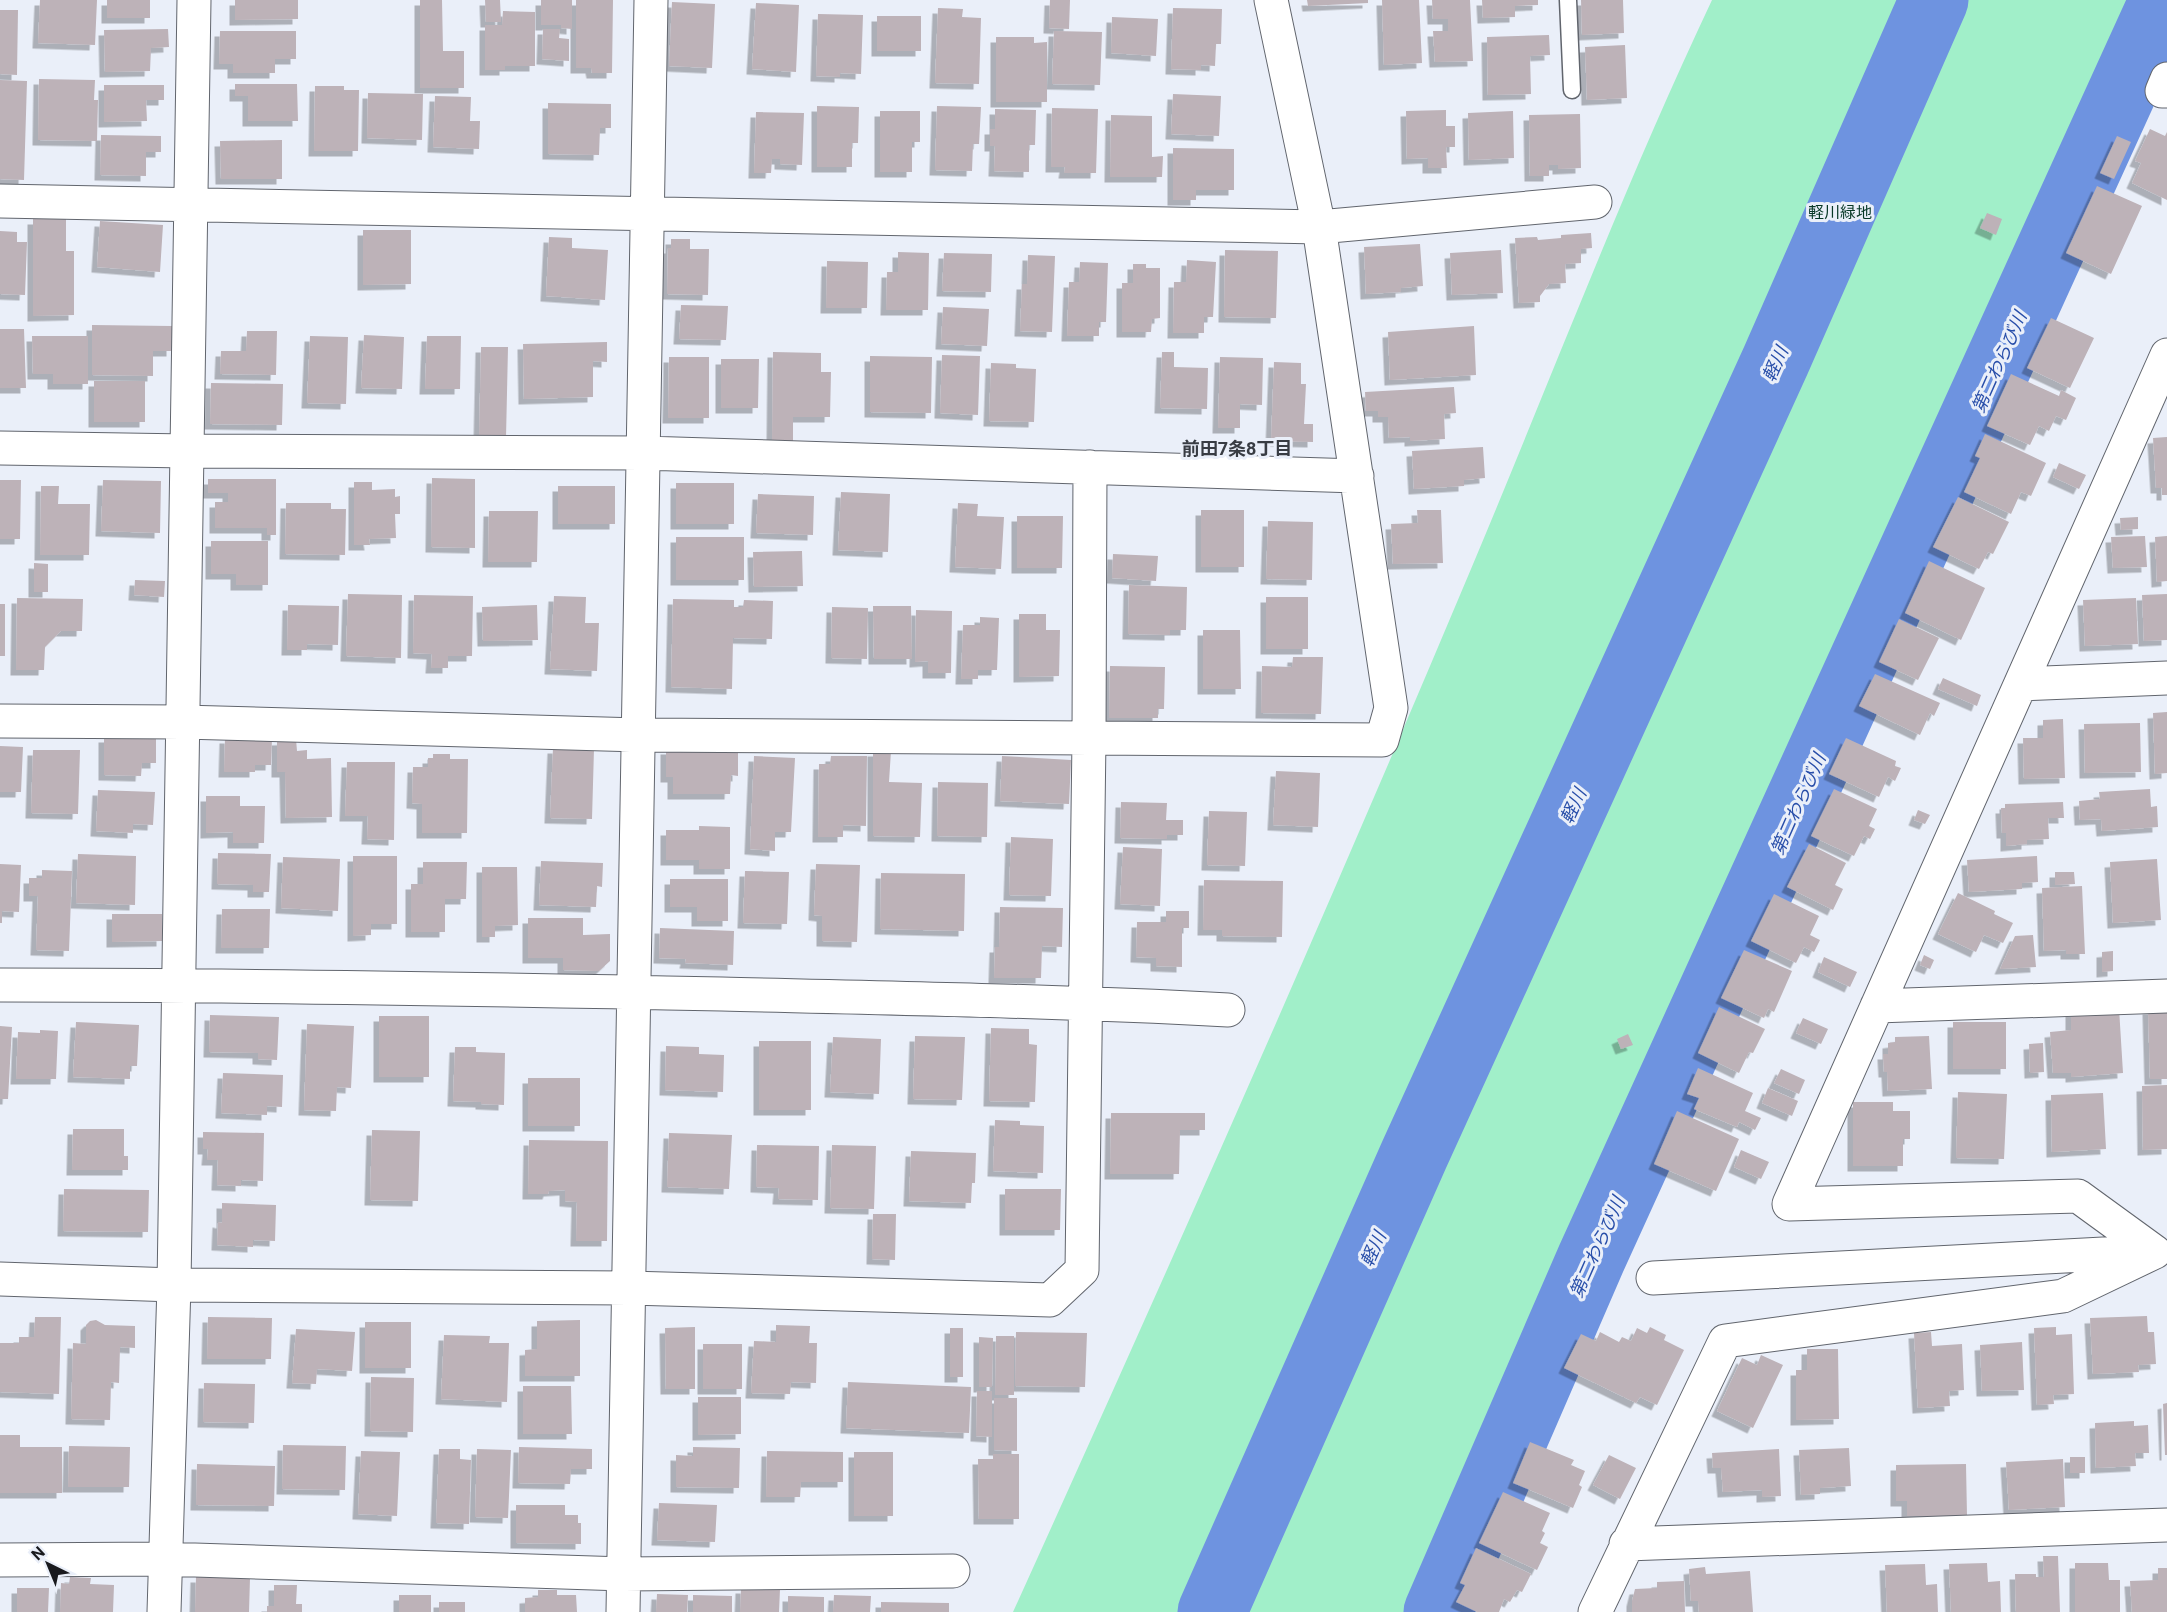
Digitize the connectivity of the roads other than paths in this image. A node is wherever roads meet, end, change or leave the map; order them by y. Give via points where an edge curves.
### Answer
1 (194, 0) edge
2 (651, 0) edge
3 (1271, 0) edge
4 (1568, 0) edge
5 (2167, 80) edge
6 (1572, 90) dead end
7 (2167, 91) edge
8 (0, 201) edge
9 (1595, 202) dead end
10 (191, 206) junction
11 (647, 214) junction
12 (1319, 227) junction
13 (2165, 365) edge
14 (0, 448) edge
15 (188, 451) junction
16 (644, 453) junction
17 (1090, 467) junction
18 (1357, 476) junction
19 (2167, 678) edge
20 (2021, 684) junction
21 (0, 721) edge
22 (183, 722) junction
23 (639, 735) junction
24 (1089, 738) junction
25 (0, 985) edge
26 (179, 985) junction
27 (634, 992) junction
28 (2167, 996) edge
29 (1085, 1002) junction
30 (1877, 1006) junction
31 (1228, 1010) dead end
32 (2161, 1251) edge
33 (1653, 1278) dead end
34 (0, 1279) edge
35 (174, 1285) junction
36 (629, 1288) junction
37 (2167, 1525) edge
38 (1626, 1544) junction
39 (164, 1559) junction
40 (0, 1560) edge
41 (953, 1571) dead end
42 (624, 1574) junction
43 (164, 1612) edge
44 (623, 1612) edge
45 (1595, 1612) edge

1 - 10 street
2 - 11 street
3 - 12 street
4 - 6 lane
5 - 7 street via 2162,91
8 - 10 street
9 - 12 street
10 - 11 street
10 - 15 street
11 - 12 street
11 - 16 street
12 - 18 street
13 - 20 street
14 - 15 street
15 - 16 street
15 - 22 street
16 - 17 street
16 - 23 street
17 - 18 street
17 - 24 street
18 - 24 street via 1391,708 1382,740
19 - 20 street
20 - 30 street
21 - 22 street
22 - 23 street
22 - 26 street
23 - 24 street
23 - 27 street
24 - 29 street
25 - 26 street
26 - 27 street
26 - 35 street
27 - 29 street
27 - 36 street
28 - 30 street
29 - 31 street
29 - 36 street via 1082,1270 1050,1300
30 - 32 street via 1789,1204 2078,1196
32 - 33 street
32 - 38 street via 2063,1296 1725,1341
34 - 35 street
35 - 36 street
35 - 39 street
36 - 42 street
37 - 38 street
38 - 45 street
39 - 40 street
39 - 42 street
39 - 43 street
41 - 42 street
42 - 44 street

